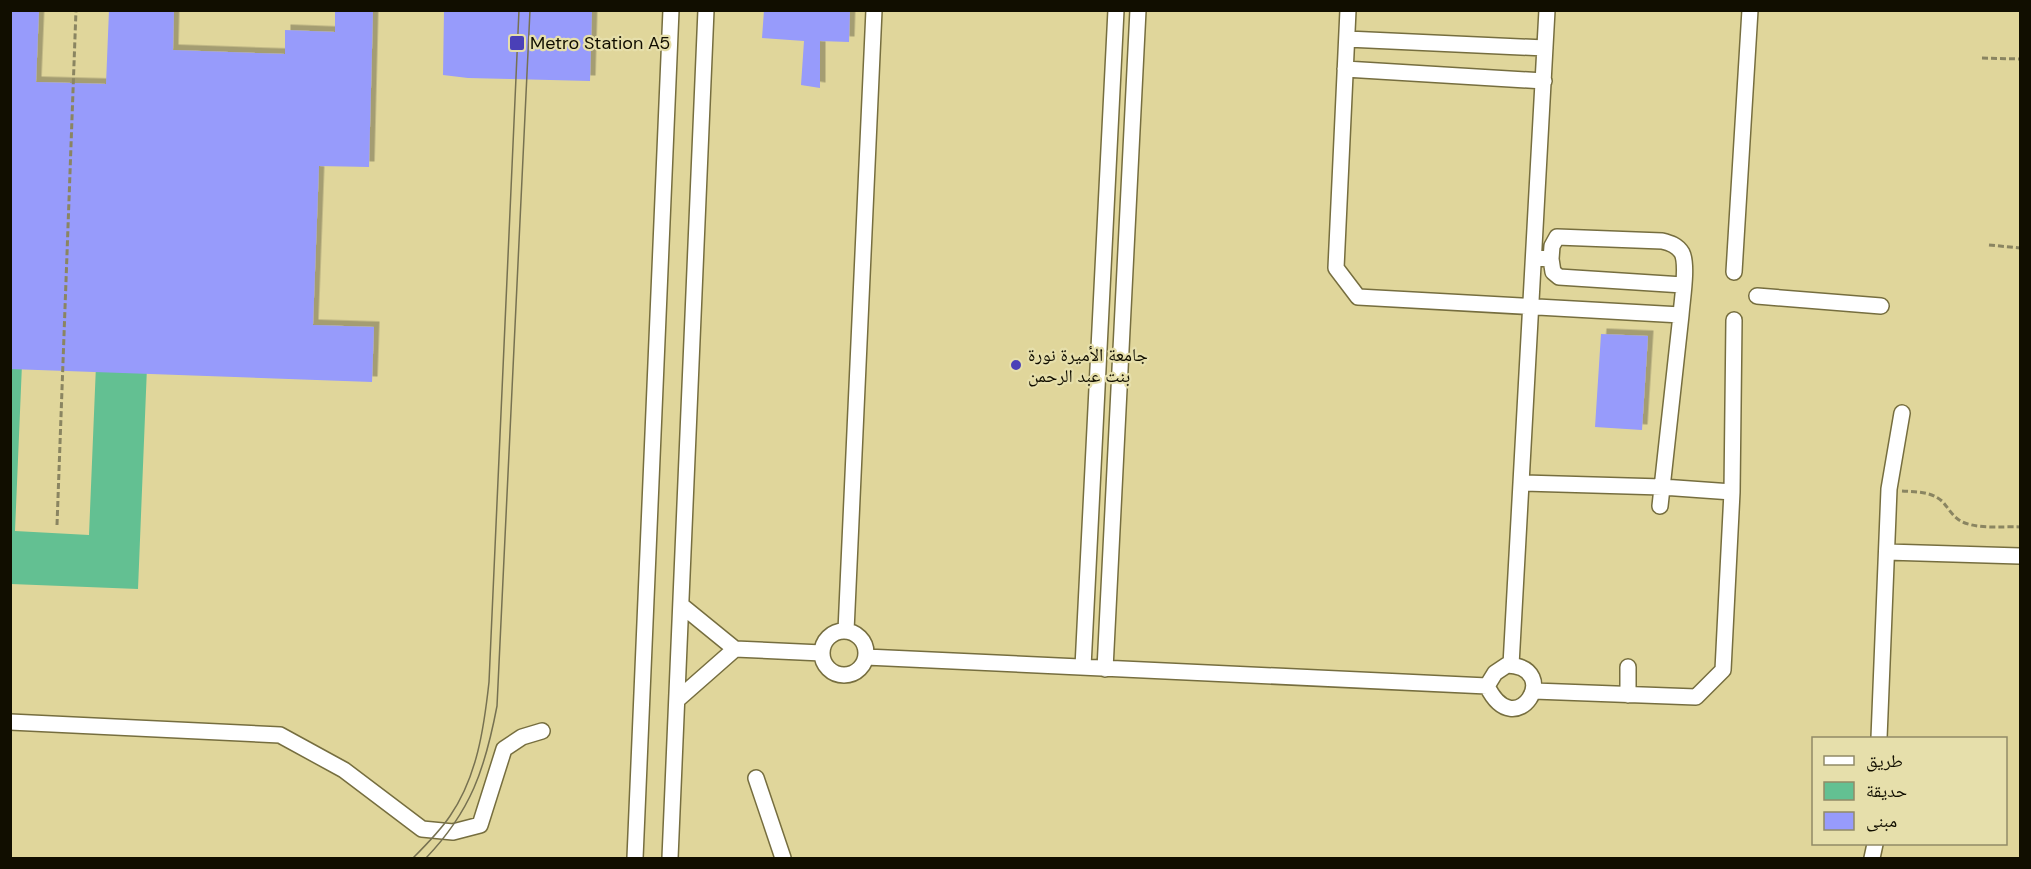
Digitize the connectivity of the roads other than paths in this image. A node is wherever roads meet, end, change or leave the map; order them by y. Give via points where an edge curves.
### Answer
1 (671, 10) edge
2 (706, 10) edge
3 (874, 10) edge
4 (1116, 10) edge
5 (1138, 10) edge
6 (1348, 10) edge
7 (1548, 10) edge
8 (1750, 10) edge
9 (1347, 39) junction
10 (1545, 48) junction
11 (1345, 69) junction
12 (1544, 81) junction
13 (1534, 258) junction
14 (1551, 259) junction
15 (1734, 272) dead end
16 (1683, 285) junction
17 (1757, 296) dead end
18 (1881, 306) dead end
19 (1531, 307) junction
20 (1681, 315) junction
21 (1734, 320) dead end
22 (1902, 413) dead end
23 (1521, 483) junction
24 (1662, 487) junction
25 (1732, 492) junction
26 (1660, 507) dead end
27 (1887, 552) junction
28 (2020, 556) edge
29 (681, 605) junction
30 (846, 631) junction
31 (735, 649) junction
32 (822, 653) junction
33 (866, 657) junction
34 (1511, 665) junction
35 (1083, 667) junction
36 (1628, 667) dead end
37 (1106, 669) junction
38 (1488, 686) junction
39 (1534, 690) junction
40 (1628, 694) junction
41 (677, 700) junction
42 (10, 722) edge
43 (542, 731) dead end
44 (1880, 737) edge
45 (756, 778) dead end
46 (635, 858) edge
47 (670, 858) edge
48 (783, 858) edge

1 - 46 street
2 - 29 street
3 - 30 street
4 - 35 street
5 - 37 street
6 - 9 street
7 - 10 street
8 - 15 street
9 - 10 street
9 - 11 street
10 - 12 street
11 - 12 street
11 - 19 street via 1336,268 1358,297
12 - 13 street
13 - 14 street
13 - 19 street
14 - 16 street via 1558,277
14 - 16 street via 1557,237 1662,241 1681,251
16 - 20 street
17 - 18 street
19 - 20 street
19 - 23 street
20 - 24 street
21 - 25 street
22 - 27 street via 1889,489
23 - 24 street
23 - 34 street
24 - 25 street
24 - 26 street
25 - 40 street via 1723,670 1696,697
27 - 28 street
27 - 44 street
29 - 31 street
29 - 41 street
30 - 32 street via 826,639
30 - 33 street via 864,643
31 - 32 street
31 - 41 street
32 - 33 street via 827,667 846,675 859,669
33 - 35 street
34 - 38 street via 1500,668
34 - 39 street via 1528,671
35 - 37 street
36 - 40 street
37 - 38 street
38 - 39 street via 1495,700 1507,708 1521,707
39 - 40 street
41 - 47 street
42 - 43 street via 280,735 345,770 422,829 453,832 480,825 504,749 522,737
45 - 48 street

